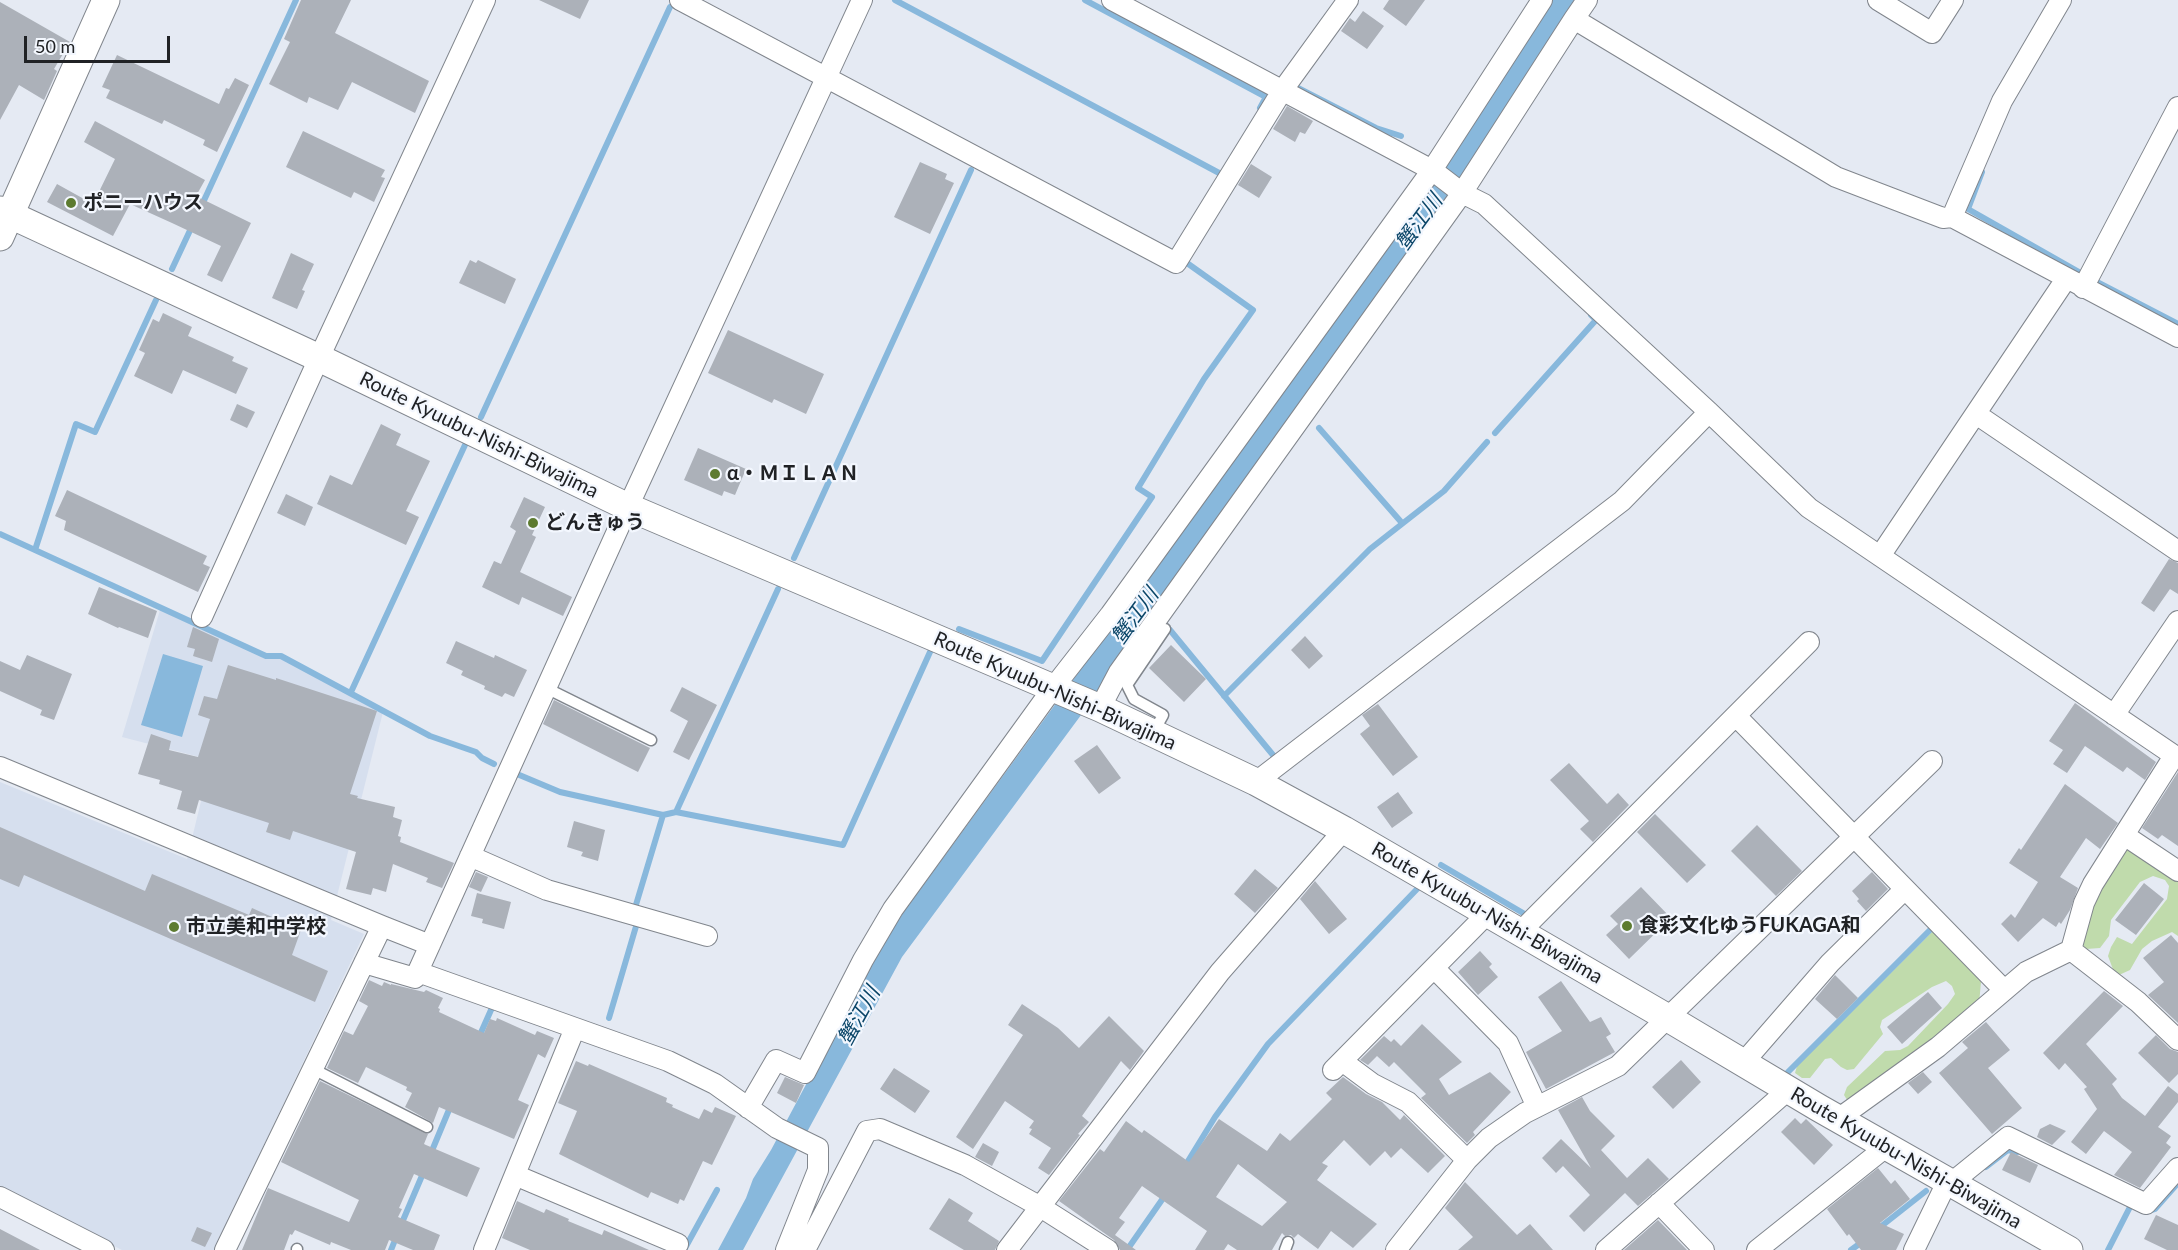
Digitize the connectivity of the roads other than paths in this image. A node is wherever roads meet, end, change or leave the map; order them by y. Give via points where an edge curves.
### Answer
1 (106, 0) edge
2 (485, 0) edge
3 (861, 0) edge
4 (1112, 0) edge
5 (1348, 0) edge
6 (1542, 0) edge
7 (1587, 0) edge
8 (1878, 0) edge
9 (1953, 0) edge
10 (2061, 0) edge
11 (691, 3) edge
12 (1574, 20) junction
13 (826, 77) junction
14 (1282, 91) junction
15 (2178, 107) edge
16 (1432, 170) junction
17 (1462, 193) junction
18 (1952, 217) junction
19 (3, 221) edge
20 (2075, 283) junction
21 (2178, 337) edge
22 (319, 358) junction
23 (1709, 412) junction
24 (1976, 414) junction
25 (628, 507) junction
26 (2178, 552) edge
27 (1880, 556) junction
28 (202, 617) dead end
29 (2178, 621) edge
30 (1165, 629) dead end
31 (1809, 642) dead end
32 (546, 688) junction
33 (1053, 688) junction
34 (1100, 708) junction
35 (2114, 715) junction
36 (1736, 716) junction
37 (1153, 733) junction
38 (651, 740) dead end
39 (2176, 757) edge
40 (1932, 761) dead end
41 (0, 767) edge
42 (1256, 782) junction
43 (1344, 830) junction
44 (2124, 835) junction
45 (1854, 837) junction
46 (470, 856) junction
47 (2178, 871) edge
48 (1905, 889) junction
49 (1488, 913) junction
50 (382, 926) junction
51 (1520, 932) junction
52 (706, 936) dead end
53 (430, 945) junction
54 (2071, 951) junction
55 (364, 963) junction
56 (1434, 968) junction
57 (418, 972) junction
58 (2004, 990) junction
59 (1668, 1018) junction
60 (575, 1028) junction
61 (2178, 1040) edge
62 (1743, 1063) junction
63 (313, 1069) junction
64 (1788, 1090) junction
65 (1537, 1107) junction
66 (748, 1108) junction
67 (1838, 1119) junction
68 (427, 1127) dead end
69 (1886, 1147) junction
70 (1467, 1160) junction
71 (2178, 1168) edge
72 (515, 1175) junction
73 (1948, 1183) junction
74 (0, 1197) edge
75 (1659, 1203) junction
76 (1039, 1206) junction
77 (678, 1244) dead end
78 (1405, 1247) edge
79 (104, 1250) edge
80 (225, 1250) edge
81 (484, 1250) edge
82 (786, 1250) edge
83 (805, 1250) edge
84 (1007, 1250) edge
85 (1108, 1250) edge
86 (1606, 1250) edge
87 (1704, 1250) edge
88 (1757, 1250) edge
89 (1914, 1250) edge
90 (2069, 1250) edge

1 - 19 main road
2 - 22 street
3 - 13 street
4 - 14 street
5 - 14 street
6 - 16 street
7 - 12 street
8 - 9 street via 1932,33
10 - 18 street via 2002,101
11 - 13 street
12 - 17 street
12 - 18 street via 1836,177 1942,218
13 - 14 street via 1176,263
13 - 25 street
14 - 16 street
15 - 20 street
16 - 17 street
16 - 33 street
17 - 23 street via 1484,204
17 - 34 street via 1119,672
18 - 20 street
19 - 22 main road, Route Kyuubu-Nishi-Biwajima
20 - 21 street
20 - 24 street
22 - 25 main road, Route Kyuubu-Nishi-Biwajima
22 - 28 street
23 - 27 street via 1809,508
23 - 42 street via 1622,501
24 - 26 street
24 - 27 street
25 - 32 street
25 - 33 main road, Route Kyuubu-Nishi-Biwajima
27 - 35 street
29 - 35 street
30 - 37 lane via 1127,685 1134,699 1163,715
31 - 36 street
32 - 38 lane
32 - 46 street
33 - 34 main road, Route Kyuubu-Nishi-Biwajima
33 - 66 street via 893,909 805,1073 776,1060
34 - 37 main road, Route Kyuubu-Nishi-Biwajima
35 - 39 street
36 - 45 street
36 - 51 street
37 - 42 main road, Route Kyuubu-Nishi-Biwajima
39 - 44 street
40 - 45 street
41 - 50 street
42 - 43 main road, Route Kyuubu-Nishi-Biwajima
43 - 49 main road, Route Kyuubu-Nishi-Biwajima
43 - 76 street via 1220,972
44 - 47 street
44 - 54 street via 2084,903
45 - 48 street
45 - 59 street
46 - 52 street via 548,890
46 - 53 street
48 - 58 street
48 - 62 street via 1830,963
49 - 51 main road, Route Kyuubu-Nishi-Biwajima
49 - 56 street
50 - 53 street
50 - 55 street
51 - 59 main road, Route Kyuubu-Nishi-Biwajima
53 - 57 street
54 - 58 street via 2026,972
54 - 61 street via 2138,1002
55 - 57 street via 415,978
55 - 63 street
56 - 65 street via 1508,1043
56 - 70 street via 1337,1065 1408,1102
57 - 60 street
58 - 67 street via 1938,1047
59 - 62 main road, Route Kyuubu-Nishi-Biwajima
59 - 65 street via 1618,1066
60 - 66 street via 668,1061 715,1084
60 - 72 street
62 - 64 main road, Route Kyuubu-Nishi-Biwajima
63 - 68 lane
63 - 80 street
64 - 67 main road, Route Kyuubu-Nishi-Biwajima
64 - 75 street
65 - 70 street via 1490,1138
66 - 82 street via 818,1148 818,1170
67 - 69 main road, Route Kyuubu-Nishi-Biwajima
69 - 73 main road, Route Kyuubu-Nishi-Biwajima
69 - 88 street
70 - 78 street
71 - 73 street via 2146,1204 2008,1137
72 - 77 street
72 - 81 street
73 - 89 street
73 - 90 main road, Route Kyuubu-Nishi-Biwajima
74 - 79 street
75 - 86 street
75 - 87 street
76 - 83 street via 965,1165 880,1129 867,1131
76 - 84 street
76 - 85 street

